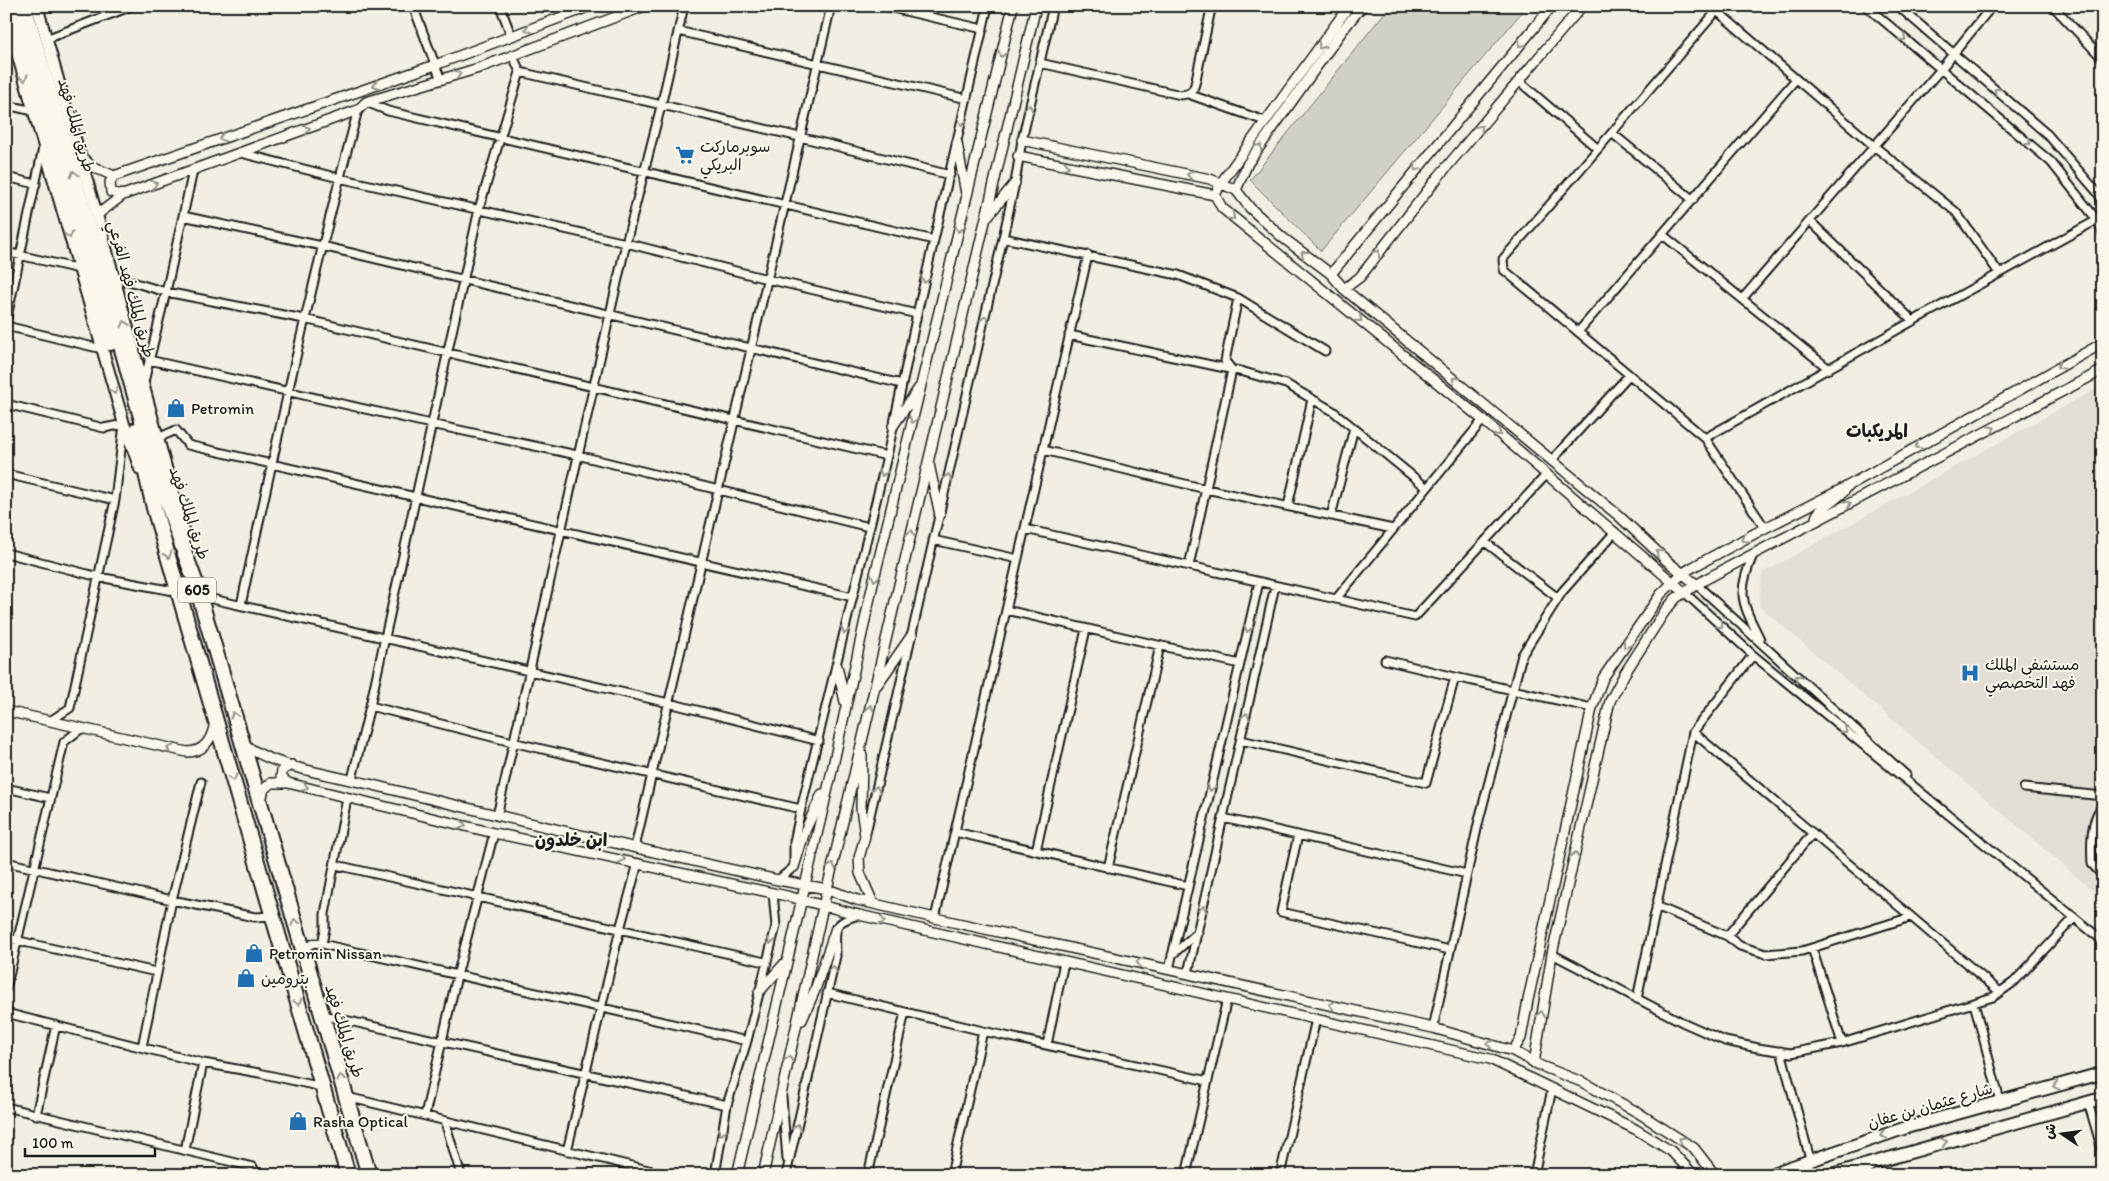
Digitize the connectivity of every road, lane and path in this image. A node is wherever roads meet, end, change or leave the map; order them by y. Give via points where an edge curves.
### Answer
1 (14, 6) edge
2 (24, 6) edge
3 (36, 6) edge
4 (132, 6) edge
5 (413, 6) edge
6 (500, 6) edge
7 (591, 6) edge
8 (645, 6) edge
9 (684, 6) edge
10 (831, 6) edge
11 (883, 6) edge
12 (988, 6) edge
13 (1014, 6) edge
14 (1036, 6) edge
15 (1054, 6) edge
16 (1349, 6) edge
17 (1362, 6) edge
18 (1552, 6) edge
19 (1582, 6) edge
20 (1866, 6) edge
21 (1898, 6) edge
22 (1992, 6) edge
23 (2053, 6) edge
24 (1211, 9) dead end
25 (1719, 9) edge
26 (6, 14) edge
27 (983, 29) junction
28 (678, 31) junction
29 (511, 36) junction
30 (46, 39) junction
31 (1952, 53) junction
32 (513, 56) junction
33 (2103, 59) edge
34 (1040, 63) junction
35 (818, 64) junction
36 (435, 65) junction
37 (1941, 70) junction
38 (520, 72) junction
39 (1796, 79) junction
40 (441, 80) junction
41 (1519, 81) junction
42 (1188, 94) junction
43 (968, 99) junction
44 (366, 102) junction
45 (6, 105) edge
46 (661, 106) junction
47 (358, 110) junction
48 (34, 111) junction
49 (1265, 121) junction
50 (1612, 133) junction
51 (499, 137) junction
52 (800, 137) junction
53 (1022, 140) junction
54 (957, 143) junction
55 (44, 145) junction
56 (1874, 146) junction
57 (1598, 149) junction
58 (241, 153) junction
59 (80, 155) junction
60 (1018, 156) junction
61 (193, 170) junction
62 (643, 172) junction
63 (950, 175) junction
64 (114, 176) junction
65 (6, 177) edge
66 (339, 178) junction
67 (1220, 182) junction
68 (1015, 183) junction
69 (36, 184) junction
70 (1236, 190) junction
71 (123, 195) junction
72 (1215, 195) junction
73 (967, 199) junction
74 (1693, 200) junction
75 (2103, 201) edge
76 (784, 205) junction
77 (479, 209) junction
78 (97, 215) junction
79 (183, 216) junction
80 (986, 218) junction
81 (2097, 220) junction
82 (1810, 221) junction
83 (2103, 234) edge
84 (1663, 235) junction
85 (1003, 238) junction
86 (934, 240) junction
87 (626, 243) junction
88 (322, 246) junction
89 (6, 252) edge
90 (1088, 255) junction
91 (22, 256) junction
92 (79, 269) junction
93 (1999, 273) junction
94 (1331, 274) junction
95 (112, 276) junction
96 (768, 279) junction
97 (463, 280) junction
98 (1344, 289) junction
99 (166, 292) junction
100 (1238, 298) junction
101 (1743, 298) junction
102 (917, 314) junction
103 (610, 315) junction
104 (304, 319) junction
105 (1913, 321) junction
106 (6, 322) edge
107 (6, 326) edge
108 (1578, 332) junction
109 (1069, 335) junction
110 (2103, 343) edge
111 (751, 347) junction
112 (102, 349) junction
113 (1325, 351) dead end
114 (447, 352) junction
115 (149, 360) junction
116 (1829, 369) junction
117 (1232, 370) junction
118 (2103, 370) edge
119 (1629, 375) junction
120 (902, 384) junction
121 (922, 384) junction
122 (594, 386) junction
123 (143, 388) junction
124 (287, 391) junction
125 (1312, 399) junction
126 (6, 404) edge
127 (735, 419) junction
128 (1482, 420) junction
129 (124, 424) junction
130 (430, 424) junction
131 (893, 426) junction
132 (1354, 428) junction
133 (158, 438) junction
134 (1705, 438) junction
135 (1043, 450) junction
136 (577, 455) junction
137 (887, 456) junction
138 (928, 460) junction
139 (1552, 460) junction
140 (272, 464) junction
141 (6, 474) edge
142 (1547, 474) junction
143 (1846, 487) junction
144 (1427, 488) junction
145 (1206, 489) junction
146 (718, 490) junction
147 (415, 498) junction
148 (114, 500) junction
149 (1288, 506) junction
150 (154, 508) junction
151 (940, 515) junction
152 (1331, 516) junction
153 (1816, 521) junction
154 (869, 527) junction
155 (1764, 528) junction
156 (562, 529) junction
157 (1025, 529) junction
158 (1394, 529) junction
159 (1615, 532) junction
160 (933, 540) junction
161 (1485, 542) junction
162 (6, 553) edge
163 (1753, 555) junction
164 (1018, 559) junction
165 (702, 561) junction
166 (1189, 566) junction
167 (1683, 573) junction
168 (99, 577) junction
169 (195, 581) junction
170 (1259, 582) junction
171 (1672, 582) junction
172 (1697, 584) junction
173 (1275, 586) junction
174 (179, 592) junction
175 (1684, 592) junction
176 (199, 596) junction
177 (853, 597) junction
178 (1558, 598) junction
179 (1336, 599) junction
180 (241, 605) junction
181 (1006, 610) junction
182 (1086, 628) junction
183 (912, 634) junction
184 (384, 638) junction
185 (1763, 644) junction
186 (1160, 646) junction
187 (1753, 655) junction
188 (1385, 660) dead end
189 (1240, 664) junction
190 (837, 666) junction
191 (530, 671) junction
192 (1456, 677) junction
193 (1514, 689) junction
194 (874, 690) junction
195 (669, 703) junction
196 (370, 706) junction
197 (846, 706) junction
198 (1592, 708) junction
199 (6, 711) edge
200 (216, 719) junction
201 (50, 721) junction
202 (82, 728) junction
203 (1693, 732) junction
204 (863, 736) junction
205 (1241, 740) junction
206 (819, 741) junction
207 (512, 742) junction
208 (242, 743) junction
209 (293, 765) junction
210 (831, 775) junction
211 (651, 776) junction
212 (352, 779) junction
213 (201, 782) dead end
214 (288, 783) junction
215 (6, 788) edge
216 (2024, 788) dead end
217 (2103, 796) edge
218 (50, 798) junction
219 (347, 798) junction
220 (1936, 806) junction
221 (2103, 806) edge
222 (801, 809) junction
223 (262, 811) junction
224 (497, 816) junction
225 (1223, 818) junction
226 (955, 832) junction
227 (494, 833) junction
228 (1813, 833) junction
229 (1298, 835) junction
230 (865, 836) junction
231 (635, 847) junction
232 (1036, 851) junction
233 (6, 862) edge
234 (638, 863) junction
235 (336, 865) junction
236 (794, 867) junction
237 (33, 868) junction
238 (1108, 868) junction
239 (1467, 874) junction
240 (2103, 876) edge
241 (778, 880) junction
242 (805, 884) junction
243 (1188, 886) junction
244 (827, 889) junction
245 (773, 893) junction
246 (476, 897) junction
247 (172, 900) junction
248 (800, 901) junction
249 (873, 903) junction
250 (823, 905) junction
251 (1656, 906) junction
252 (859, 915) junction
253 (273, 916) junction
254 (1911, 917) junction
255 (935, 918) junction
256 (2074, 918) junction
257 (836, 928) junction
258 (620, 929) junction
259 (1198, 931) junction
260 (1727, 936) junction
261 (6, 938) edge
262 (16, 940) junction
263 (2103, 941) edge
264 (322, 944) junction
265 (1812, 948) junction
266 (303, 949) junction
267 (1450, 950) junction
268 (1552, 954) junction
269 (1172, 955) junction
270 (765, 962) junction
271 (1064, 962) junction
272 (786, 963) junction
273 (1169, 969) junction
274 (156, 972) junction
275 (1188, 974) junction
276 (457, 976) junction
277 (6, 989) edge
278 (759, 992) junction
279 (2000, 992) junction
280 (827, 993) junction
281 (1227, 999) junction
282 (1637, 999) junction
283 (1974, 1003) junction
284 (602, 1008) junction
285 (6, 1012) edge
286 (905, 1012) junction
287 (322, 1014) junction
288 (1316, 1020) junction
289 (56, 1025) junction
290 (1433, 1028) junction
291 (983, 1031) junction
292 (793, 1038) junction
293 (747, 1041) junction
294 (442, 1042) junction
295 (1842, 1043) junction
296 (1047, 1045) junction
297 (142, 1047) junction
298 (1513, 1051) junction
299 (1781, 1051) junction
300 (1534, 1062) junction
301 (203, 1063) junction
302 (2103, 1073) edge
303 (586, 1075) junction
304 (1208, 1081) junction
305 (323, 1087) junction
306 (1552, 1089) junction
307 (782, 1092) junction
308 (347, 1097) junction
309 (2103, 1098) edge
310 (2000, 1101) junction
311 (2088, 1102) junction
312 (727, 1105) junction
313 (6, 1107) edge
314 (425, 1114) junction
315 (36, 1115) junction
316 (445, 1122) junction
317 (185, 1150) junction
318 (567, 1151) junction
319 (2103, 1153) edge
320 (1810, 1160) junction
321 (1874, 1161) junction
322 (788, 1166) junction
323 (256, 1175) edge
324 (348, 1175) edge
325 (369, 1175) edge
326 (461, 1175) edge
327 (669, 1175) edge
328 (716, 1175) edge
329 (737, 1175) edge
330 (763, 1175) edge
331 (786, 1175) edge
332 (868, 1175) edge
333 (950, 1175) edge
334 (1186, 1175) edge
335 (1280, 1175) edge
336 (1534, 1175) edge
337 (1694, 1175) edge
338 (1714, 1175) edge
339 (1768, 1175) edge
340 (1830, 1175) edge
341 (1863, 1175) edge

1 - 150 highway, طريق الملك فهد / 605 via 140,444
169 -> 2 highway, طريق الملك فهد / 605 via 177,534 124,357
3 - 30 main road, طريق الملك فهد الفرعي
4 - 30 street
5 - 36 street
6 - 29 street
7 -> 29 street
8 - 32 street
9 - 28 street
10 - 35 street
11 - 27 street
12 - 27 street
13 -> 73 street
14 - 80 street
15 - 34 street
16 -> 49 street
70 -> 17 street via 1248,163
18 -> 94 street
19 - 41 street
20 -> 37 street
21 - 31 street
22 - 31 street
23 - 33 street
24 - 42 street via 1194,90
25 - 39 street
25 - 50 street
26 -> 48 main road
27 - 43 street
28 - 35 street
28 - 46 street
29 - 36 street
30 - 59 main road, طريق الملك فهد الفرعي
31 - 37 street
75 -> 31 street via 2048,135
32 - 38 street
40 -> 32 street
34 - 42 street
53 -> 34 street
35 - 43 street
35 - 52 street
36 - 40 street
36 -> 64 street
37 - 56 street
37 -> 81 street via 2052,162
38 - 46 street
38 - 51 street
39 - 56 street
39 - 74 street
40 - 44 street
41 - 57 street
98 -> 41 street via 1360,277 1432,184
42 - 49 street
43 -> 54 street
44 - 47 street
44 - 51 street via 388,111
45 - 48 street
46 - 52 street
46 - 62 street
58 -> 47 street
47 - 66 street
48 - 55 main road
49 - 67 street
50 - 57 street
50 - 74 street
51 - 62 street
51 - 77 street
52 - 63 street
52 - 76 street
53 - 60 street
67 -> 53 street
54 - 63 street
54 - 73 street
55 - 69 street
55 -> 92 main road
56 - 82 street
56 - 93 street via 1956,212
57 - 108 street via 1503,259 1504,270
58 - 61 street
58 - 66 street
59 - 64 street via 91,166
59 - 78 main road, طريق الملك فهد الفرعي
60 - 68 street
60 -> 72 street
71 -> 61 street
61 - 79 street
62 - 76 street
62 - 87 street
63 - 86 street
64 - 71 street via 110,182 111,192
65 - 69 street
66 - 77 street
66 - 88 street
67 - 70 street
67 - 72 street
68 - 80 street
68 - 85 street
69 - 91 street
94 -> 70 street via 1282,237 1250,208
71 - 78 street
72 -> 128 street via 1222,208
73 -> 121 street
74 - 84 street
76 - 86 street
76 - 96 street
77 - 87 street
77 - 97 street
78 - 95 main road, طريق الملك فهد الفرعي
79 - 88 street
79 - 99 street
80 - 138 street
81 - 83 street
81 - 93 street
82 - 101 street
82 - 105 street
84 - 101 street
84 - 108 street
85 - 90 street
151 -> 85 street
86 -> 102 street
87 - 96 street
87 - 103 street
88 - 97 street
88 - 104 street
89 - 91 street
90 - 100 street via 1178,274
90 - 109 street
91 - 92 street
91 - 106 street
92 - 112 main road
93 - 105 street
94 - 98 street
95 - 99 street
123 -> 95 main road, طريق الملك فهد الفرعي
96 - 102 street
96 - 111 street
97 - 103 street
97 - 114 street
139 -> 98 street
99 - 104 street
99 - 115 street
100 - 113 street
100 - 117 street via 1225,362
101 - 116 street
102 - 120 street
103 - 111 street
103 - 122 street
104 - 114 street
104 - 124 street
105 - 116 street
107 - 112 street
108 - 119 street
109 - 117 street
109 - 135 street
110 -> 143 street
111 - 120 street
111 - 127 street
112 -> 129 main road
114 - 122 street
114 - 130 street
115 - 123 street
115 - 124 street
116 - 134 street
117 - 125 street via 1286,384
117 - 145 street
153 -> 118 street
119 - 134 street
119 - 139 street
120 - 131 street
121 - 131 street
121 -> 197 street
122 - 127 street
122 - 136 street
123 - 133 main road, طريق الملك فهد الفرعي
124 - 130 street
124 - 140 street
125 - 132 street
125 - 149 street
126 - 129 street via 104,428
127 - 137 street
127 - 146 street
128 -> 142 street
128 - 144 street
129 - 148 street
129 - 150 main road
130 - 136 street
130 - 147 street
131 - 137 street
132 - 144 street
132 - 152 street
133 - 140 street via 176,430 188,445
133 - 169 main road, طريق الملك فهد الفرعي
134 - 155 street
135 - 145 street
135 - 157 street
136 - 146 street
136 - 156 street
137 -> 154 street
138 - 151 street
194 -> 138 street
167 -> 139 street
140 - 147 street
140 - 180 street
141 - 148 street
142 - 159 street
142 - 161 street
143 - 153 street via 1837,499 1818,512
143 - 155 street
144 - 158 street
145 - 149 street
145 - 166 street
146 - 154 street
146 - 165 street
147 - 156 street
147 - 184 street
148 - 168 street
149 - 152 street
150 -> 174 highway, طريق الملك فهد / 605
151 - 160 street
152 - 158 street
153 - 163 street
154 - 177 street
155 -> 167 street
156 - 165 street
156 - 191 street
157 - 164 street
157 - 166 street
158 - 179 street
159 - 171 street
159 - 178 street
160 - 164 street
160 - 183 street
161 - 178 street
161 - 179 street via 1415,617
162 - 168 street
163 - 172 street
163 - 185 street via 1744,578 1744,606
164 - 181 street
165 - 177 street
165 - 195 street
166 - 170 street
167 - 171 street
167 - 172 street
168 - 174 street
168 - 201 street via 70,708
169 - 176 highway, طريق الملك فهد / 605
170 - 173 street
170 -> 189 street
171 - 175 street
171 -> 198 street via 1603,678
172 - 175 street
172 - 185 street
173 - 179 street
205 -> 173 street
174 - 200 highway, طريق الملك فهد / 605
175 -> 187 street
268 -> 175 street via 1610,701 1665,611
176 - 180 street
208 -> 176 highway, طريق الملك فهد / 605
177 -> 190 street
178 - 193 street via 1522,655
180 - 184 street
181 - 182 street
181 - 226 street
182 - 186 street
182 - 232 street
183 - 194 street
230 -> 183 street
184 - 191 street
184 - 196 street
220 -> 185 street via 1882,751
186 - 189 street
186 - 238 street
187 - 203 street
187 -> 220 street
188 - 192 street
189 -> 243 street
190 - 197 street
190 - 206 street
191 - 195 street
191 - 207 street
192 - 193 street
192 - 205 street via 1426,782
193 - 198 street
193 - 239 street
204 -> 194 street
195 - 206 street
195 - 211 street
196 - 207 street
196 - 212 street
197 - 210 street
198 - 298 street via 1521,1038
199 - 201 street
200 -> 202 street via 210,739 194,752
200 -> 253 highway, طريق الملك فهد / 605
201 - 202 street
202 - 218 street via 64,742
203 - 228 street
203 - 251 street
204 - 230 street via 861,808
244 -> 204 street
205 - 225 street
206 - 222 street
207 - 211 street
207 - 224 street
208 - 209 street via 251,750
208 - 223 highway, طريق الملك فهد / 605
209 - 212 street
209 - 214 street via 282,770 281,777
210 - 236 street via 805,831
210 - 242 street
211 - 222 street
211 - 231 street
212 - 224 street
213 - 247 street
214 -> 219 street
214 - 223 street via 267,785 262,794
215 - 218 street
216 - 217 street
218 - 237 street
219 -> 227 street
219 - 235 street
220 - 256 street
221 - 240 street via 2097,811 2091,852 2092,864
222 - 236 street via 794,842
266 -> 223 highway, طريق الملك فهد / 605
224 - 231 street
225 - 229 street
259 -> 225 street
226 - 232 street
226 - 255 street
227 -> 234 street
227 - 246 street
228 - 254 street
228 - 260 street
229 - 239 street
229 - 267 street via 1281,912
230 - 249 street via 859,858 860,873
231 - 241 street
232 - 238 street
233 - 237 street
234 - 245 street
234 - 258 street
235 - 246 street
235 - 264 street
236 - 241 street
237 - 247 street
237 - 262 street
238 - 243 street
239 - 267 street
241 - 242 street
242 - 244 street
242 - 248 street
243 - 269 street
244 - 249 street
244 - 250 street
245 - 248 street
245 -> 270 street via 776,926
246 - 258 street
246 - 276 street
247 - 253 street via 255,917
247 - 274 street
248 - 250 street
248 - 272 street
249 - 255 street
250 - 252 street
250 - 292 street
251 - 260 street
251 - 282 street
252 - 257 street via 843,920
252 -> 271 street
253 -> 305 highway, طريق الملك فهد / 605
254 - 265 street
254 - 279 street
273 -> 255 street
256 - 263 street
256 - 279 street via 2014,982
280 -> 257 street via 836,956
257 - 292 street via 815,990
258 - 270 street
258 - 284 street
259 - 269 street
259 - 275 street
260 - 265 street via 1740,946 1766,954
261 - 262 street
262 - 274 street
262 - 277 street
264 - 266 street via 314,943
264 - 276 street
265 - 295 street
266 - 287 highway, طريق الملك فهد / 605
267 - 290 street
268 - 282 street
300 -> 268 street
269 - 273 street
270 - 278 street
271 - 281 street
271 - 296 street
272 - 278 street
272 - 329 street
273 - 275 street
274 - 297 street
290 -> 275 street
276 - 284 street
276 - 294 street
278 - 293 street
279 - 283 street
280 - 286 street
322 -> 280 street
281 - 288 street
281 - 304 street
282 - 299 street via 1726,1041
283 - 295 street
283 - 310 street
284 - 293 street
284 - 303 street
285 - 289 street
286 - 291 street
286 - 332 street
287 - 294 street
308 -> 287 highway, طريق الملك فهد / 605
288 - 306 street via 1490,1059
288 - 335 street
289 - 297 street
289 - 315 street
298 -> 290 street
291 - 296 street
291 - 333 street
307 -> 292 street
293 - 312 street
294 - 303 street
294 - 314 street
295 - 299 street via 1791,1053
296 - 304 street
297 - 301 street
298 - 300 street
299 - 320 street
338 -> 300 street via 1694,1148 1677,1136 1582,1082
301 - 305 street
301 - 317 street
302 -> 310 main road, شارع عثمان بن عفان
303 - 312 street
303 - 318 street
304 - 334 street
305 - 324 highway, طريق الملك فهد / 605
306 - 336 street
306 - 337 street via 1635,1129 1671,1151
307 - 322 street
307 - 330 street
308 - 314 street
308 - 325 highway, طريق الملك فهد / 605
309 - 311 main road
310 -> 320 main road, شارع عثمان بن عفان
311 - 319 street
321 -> 311 main road
312 -> 328 street
313 - 315 street
314 - 316 street
315 - 317 street
316 - 318 street
316 - 326 street
317 - 323 street via 253,1167
318 - 327 street
320 - 339 main road, شارع عثمان بن عفان
321 - 340 main road
321 - 341 street
322 - 331 street

